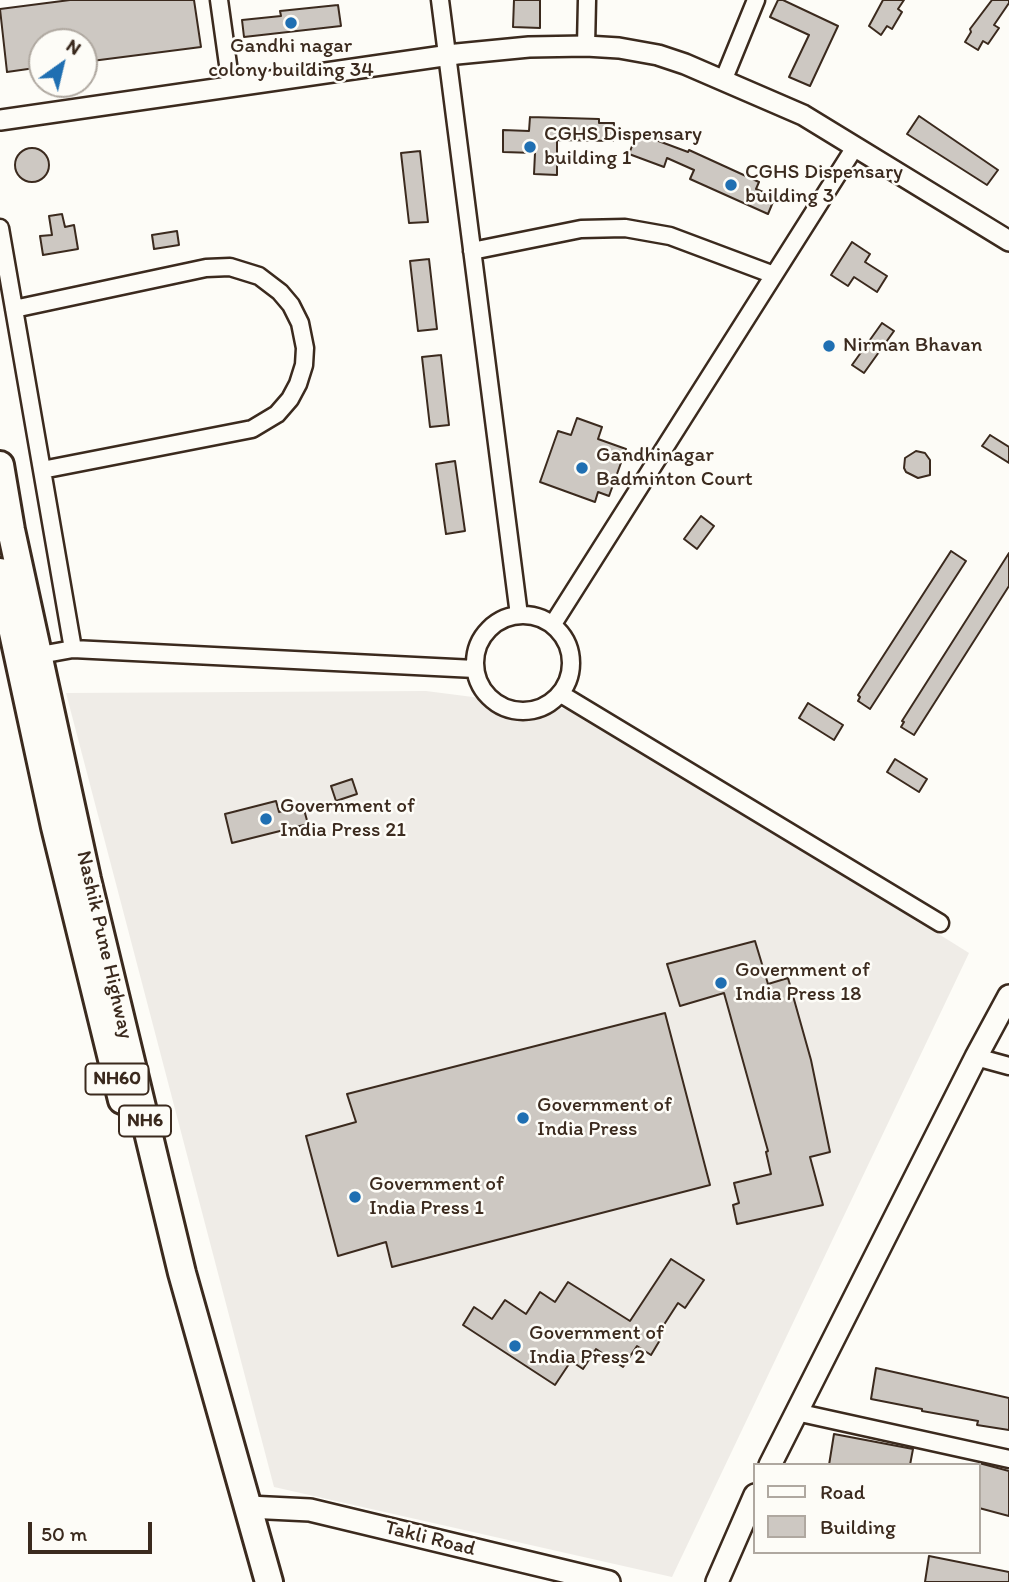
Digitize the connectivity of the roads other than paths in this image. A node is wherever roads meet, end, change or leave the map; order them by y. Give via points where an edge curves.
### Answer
1 (219, 0) edge
2 (440, 0) edge
3 (587, 0) edge
4 (756, 0) edge
5 (586, 46) junction
6 (448, 55) junction
7 (723, 81) junction
8 (232, 86) junction
9 (0, 120) edge
10 (855, 147) junction
11 (0, 228) edge
12 (1009, 241) edge
13 (472, 251) junction
14 (774, 275) junction
15 (14, 309) junction
16 (0, 465) edge
17 (42, 470) junction
18 (0, 572) edge
19 (519, 615) junction
20 (553, 624) junction
21 (73, 649) junction
22 (40, 655) junction
23 (475, 669) junction
24 (561, 694) junction
25 (940, 923) dead end
26 (1009, 996) edge
27 (976, 1057) junction
28 (1009, 1066) edge
29 (796, 1412) junction
30 (1009, 1460) edge
31 (771, 1463) edge
32 (754, 1497) edge
33 (248, 1507) junction
34 (251, 1582) edge
35 (269, 1582) edge
36 (609, 1582) edge
37 (717, 1582) edge

1 - 8 street
2 - 6 street
3 - 5 street
4 - 7 street
5 - 6 street
5 - 7 street via 658,55
6 - 8 street
6 - 13 street
7 - 10 street via 803,115
8 - 9 street
10 - 12 street
10 - 14 street
11 - 15 street
13 - 14 street via 581,229 625,228 670,236
13 - 19 street
14 - 20 street
15 - 17 street
15 - 17 street via 206,268 230,267 259,276 280,292 300,323 305,348 304,365 290,399 277,414 252,429
16 - 22 highway, Nashik Pune Highway
17 - 21 street
18 - 34 highway, Nashik Pune Highway / NH60 via 97,1002 176,1314
19 - 20 street via 529,614
19 - 23 street via 491,626 476,651
20 - 24 street via 571,652 572,672
21 - 22 street
21 - 23 street
22 - 33 highway, Nashik Pune Highway / NH6 via 87,879 182,1273
23 - 24 street via 490,699 512,711 537,710
24 - 25 street
26 - 27 main road
27 - 28 street
27 - 29 main road
29 - 30 street
29 - 31 main road
32 - 37 main road
33 - 35 highway, Nashik Pune Highway / NH6
33 - 36 main road, Takli Road via 310,1510

